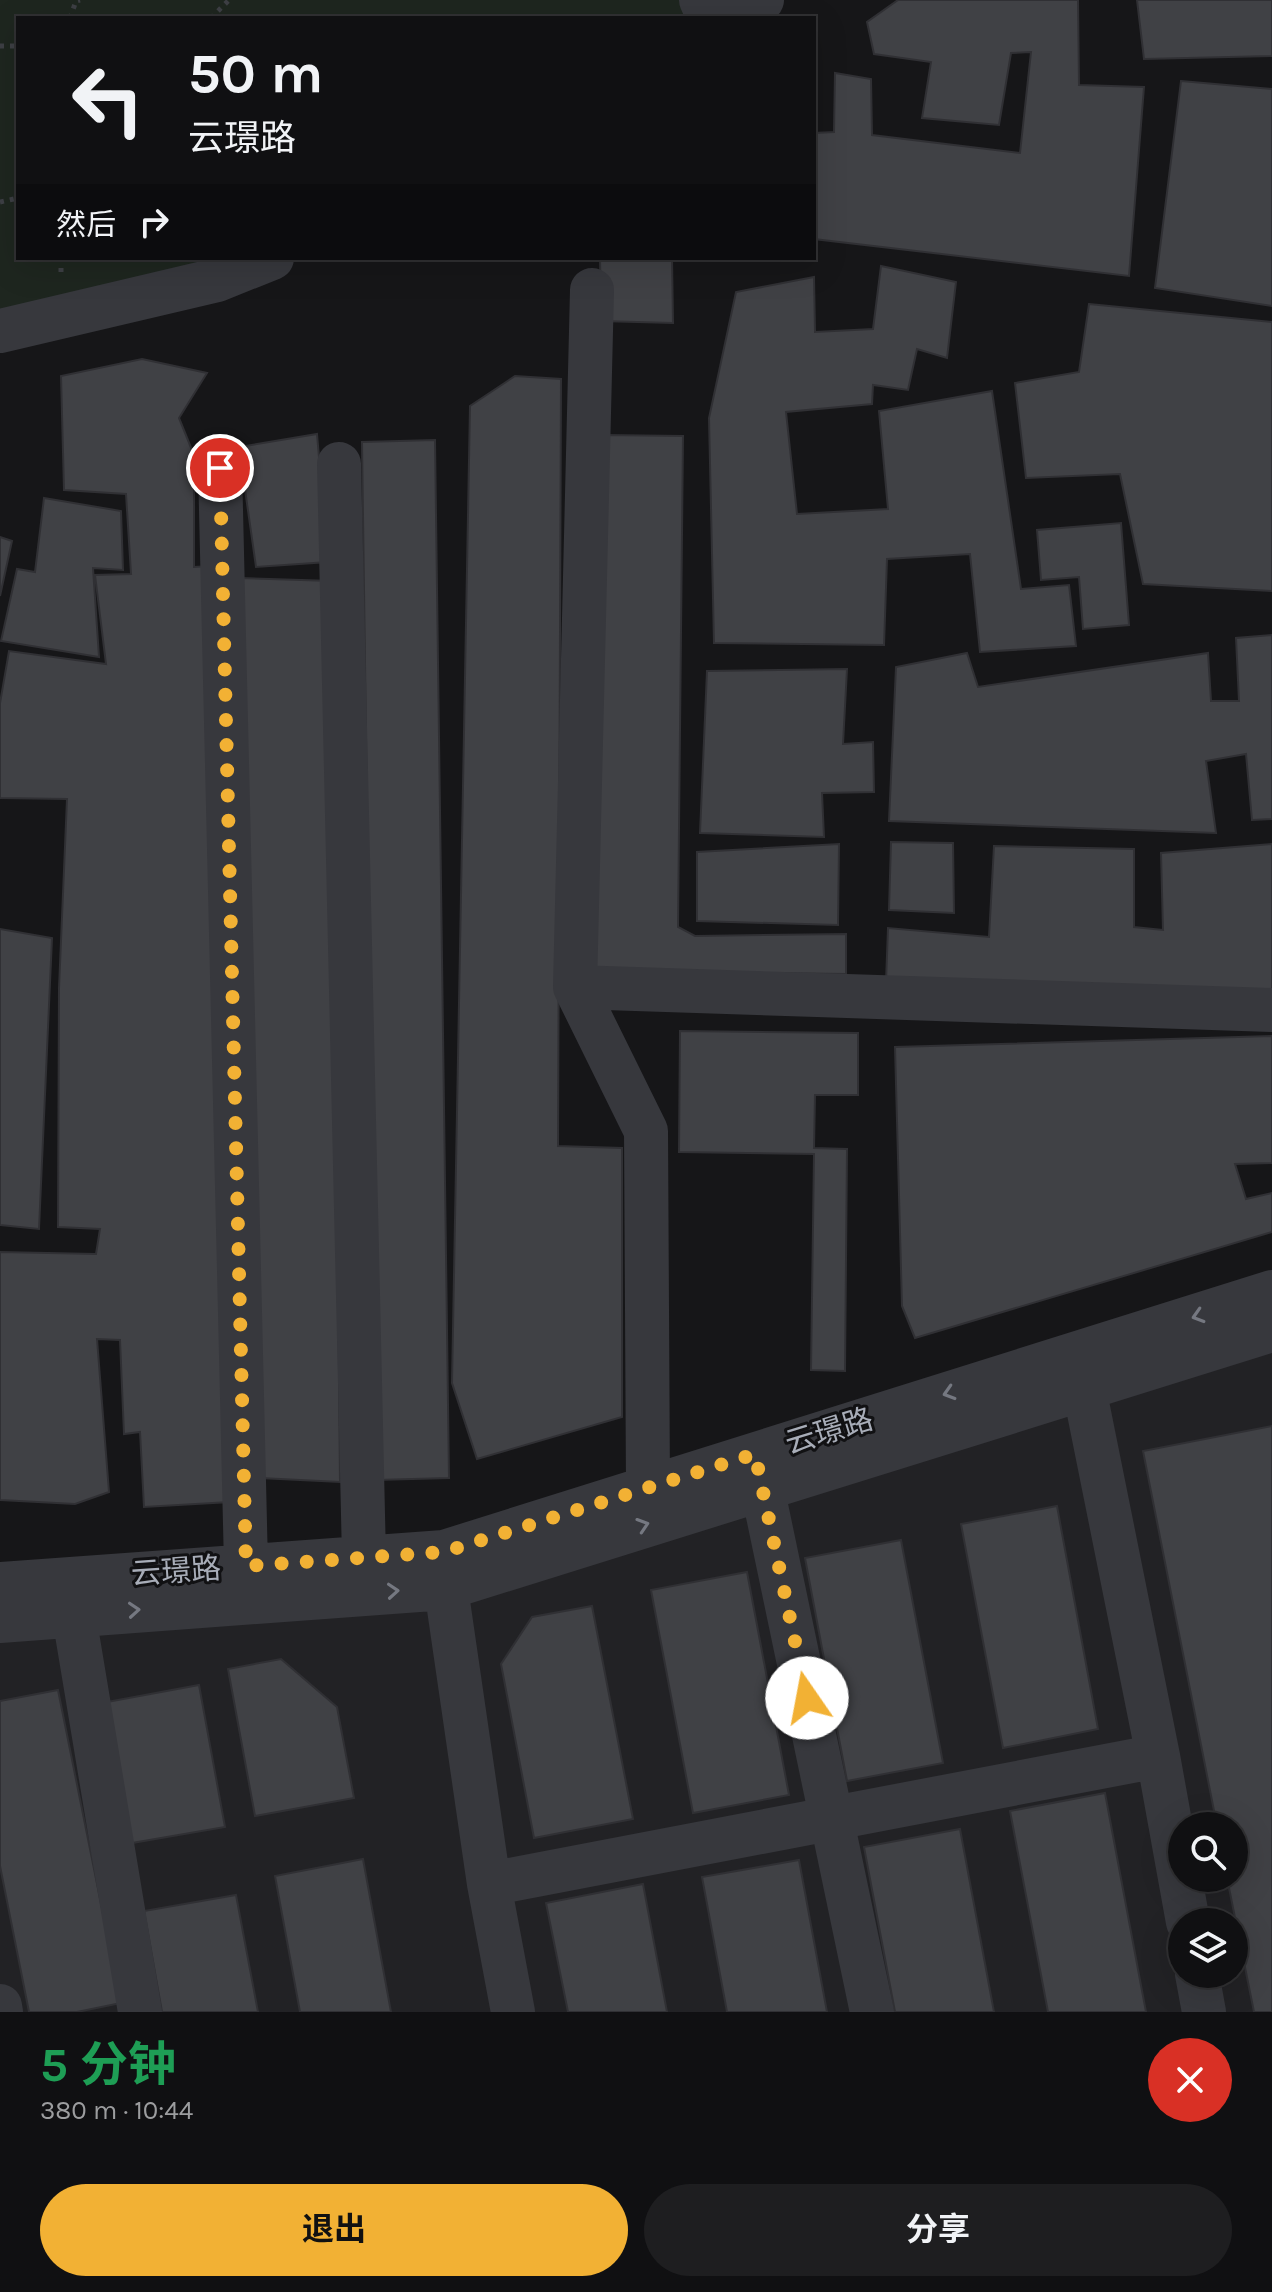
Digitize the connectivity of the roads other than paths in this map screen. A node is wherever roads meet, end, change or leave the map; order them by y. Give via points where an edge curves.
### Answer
1 (762, 0) edge
2 (738, 16) edge
3 (267, 260) edge
4 (592, 290) dead end
5 (0, 331) edge
6 (339, 464) dead end
7 (220, 468) dead end
8 (575, 987) junction
9 (1272, 1010) edge
10 (1272, 1292) edge
11 (1272, 1330) edge
12 (1081, 1371) junction
13 (759, 1471) junction
14 (648, 1488) junction
15 (364, 1558) junction
16 (246, 1566) junction
17 (445, 1570) junction
18 (0, 1584) edge
19 (71, 1597) junction
20 (0, 1621) edge
21 (1158, 1756) junction
22 (832, 1819) junction
23 (489, 1884) junction
24 (1185, 1908) edge
25 (1200, 1988) edge
26 (0, 2006) edge
27 (1, 2012) edge
28 (140, 2012) edge
29 (513, 2012) edge
30 (872, 2012) edge
31 (1204, 2012) edge

1 - 2 street
3 - 5 street via 217,280
4 - 8 street
6 - 15 street
7 - 16 street
8 - 9 street
8 - 14 street via 646,1131
10 -> 12 street, 云璟路
11 - 12 street, 云璟路
12 - 13 street, 云璟路
12 - 21 street
13 - 14 street, 云璟路
17 -> 13 street, 云璟路
13 - 22 street
14 - 17 street, 云璟路
15 - 16 street, 云璟路
15 - 17 street, 云璟路
16 - 19 street, 云璟路
19 -> 17 street, 云璟路
17 - 23 street
18 - 19 street, 云璟路
19 - 20 street, 云璟路
19 - 28 street
21 - 22 street
21 - 24 street
22 - 23 street
22 - 30 street
23 - 29 street
25 - 31 street
26 - 27 street

